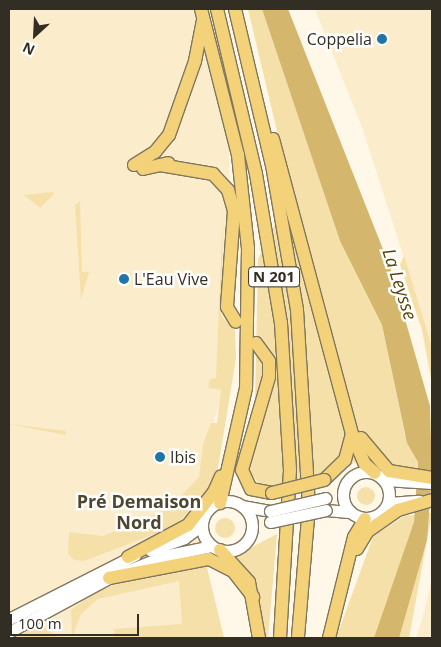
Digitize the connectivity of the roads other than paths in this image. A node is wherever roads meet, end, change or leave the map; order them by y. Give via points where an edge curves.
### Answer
1 (217, 9) edge
2 (235, 9) edge
3 (202, 14) edge
4 (250, 68) junction
5 (160, 165) junction
6 (247, 228) junction
7 (236, 322) dead end
8 (256, 343) dead end
9 (243, 403) junction
10 (347, 409) junction
11 (352, 434) junction
12 (380, 477) junction
13 (432, 478) edge
14 (399, 480) junction
15 (432, 483) edge
16 (344, 487) junction
17 (432, 500) edge
18 (229, 503) junction
19 (326, 504) junction
20 (394, 506) junction
21 (351, 512) junction
22 (270, 516) junction
23 (365, 518) junction
24 (202, 525) junction
25 (250, 536) junction
26 (216, 548) junction
27 (128, 557) junction
28 (308, 557) junction
29 (349, 565) junction
30 (109, 578) junction
31 (253, 597) junction
32 (9, 619) edge
33 (9, 632) edge
34 (259, 638) edge
35 (280, 638) edge
36 (298, 638) edge
37 (304, 638) edge
38 (329, 638) edge

1 - 35 highway, N 201 via 258,184 281,323 290,470
2 - 4 highway, N 201
3 - 5 highway via 195,61 169,135 139,167
3 - 6 highway via 238,156
4 - 10 highway via 283,169
4 - 28 highway, N 201 via 297,310 308,471
5 - 6 highway via 190,160 216,166 237,191
5 - 7 highway via 213,174 228,190 234,211 228,307
6 - 9 highway via 248,371
8 - 11 highway, bridge via 269,361 269,377 242,470 252,489 272,493 324,480 345,460
9 - 18 highway
9 - 27 highway via 234,415 214,492 184,529
10 - 11 highway
10 - 14 highway via 370,454
11 - 12 highway via 365,464
12 - 14 main road
12 - 16 main road via 356,474
12 - 20 main road
13 - 14 highway
14 - 15 main road
16 - 19 main road
16 - 21 main road via 344,501
17 - 20 highway
18 - 22 main road
18 - 24 main road via 210,509
18 - 25 main road via 251,522
19 - 21 main road
19 - 22 main road, bridge
20 - 23 main road
20 - 29 highway via 365,534
21 - 23 main road
22 - 25 main road
23 - 29 highway via 354,537
24 - 26 main road
24 - 27 main road via 184,538
25 - 26 main road via 237,549
26 - 30 main road via 164,556
26 - 31 highway via 242,569
27 - 32 main road
28 - 36 highway, N 201
28 - 37 highway
29 - 38 highway
30 - 31 highway via 209,559 234,571
30 - 33 main road
31 - 34 highway

